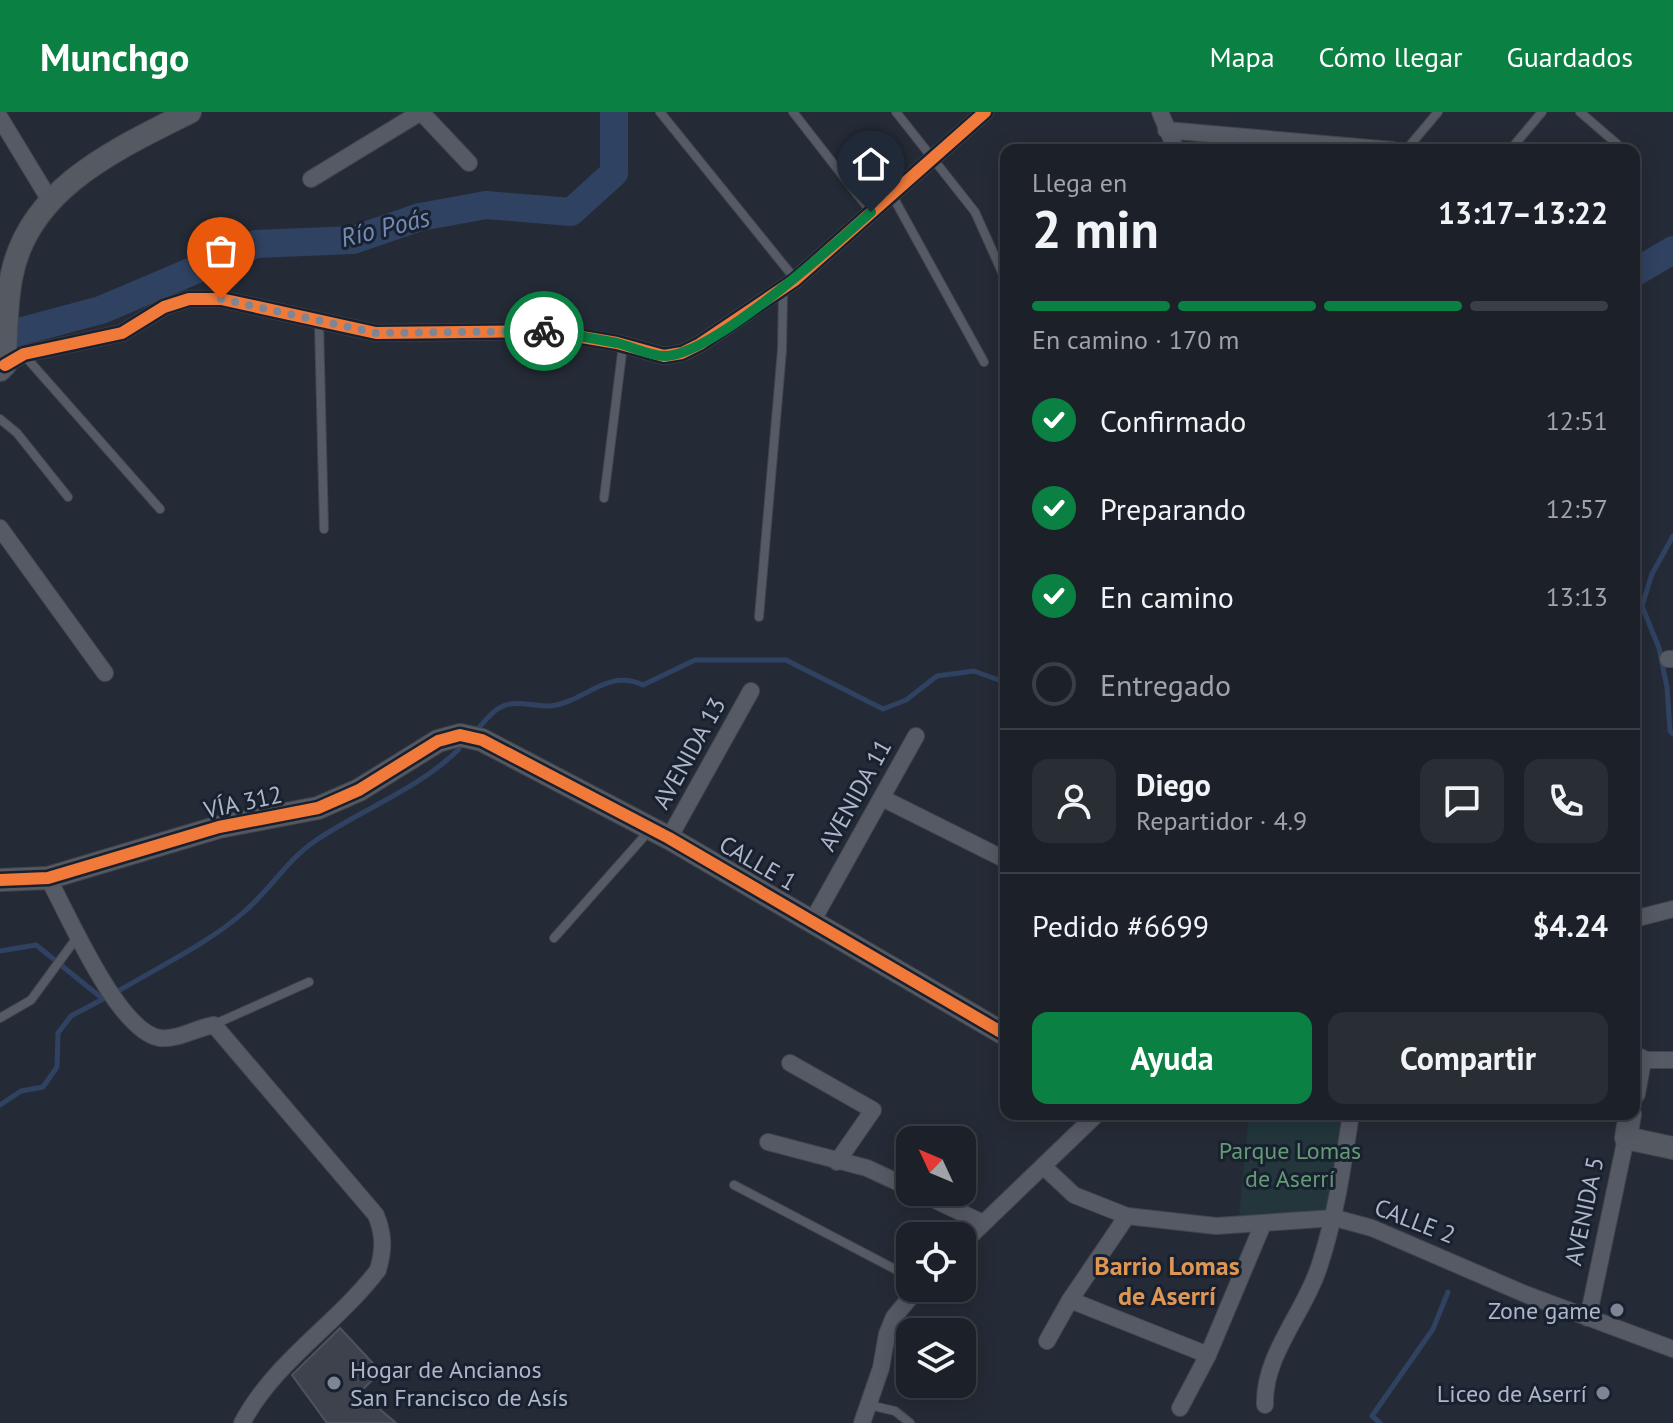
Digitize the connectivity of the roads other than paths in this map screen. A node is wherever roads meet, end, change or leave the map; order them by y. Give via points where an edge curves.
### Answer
1 (190, 112) edge
2 (421, 112) edge
3 (660, 112) edge
4 (793, 112) edge
5 (896, 112) edge
6 (985, 112) edge
7 (1160, 112) edge
8 (1438, 112) edge
9 (1542, 112) edge
10 (1580, 112) edge
11 (0, 118) edge
12 (1166, 130) junction
13 (1173, 144) edge
14 (1288, 144) edge
15 (1411, 144) edge
16 (1515, 144) edge
17 (1617, 144) edge
18 (932, 157) junction
19 (469, 163) dead end
20 (311, 179) dead end
21 (892, 195) junction
22 (51, 202) junction
23 (871, 212) junction
24 (1000, 268) edge
25 (789, 284) junction
26 (4, 312) edge
27 (319, 323) junction
28 (623, 345) junction
29 (9, 359) edge
30 (984, 362) dead end
31 (0, 419) edge
32 (68, 497) dead end
33 (604, 498) dead end
34 (160, 509) dead end
35 (0, 528) edge
36 (324, 529) dead end
37 (759, 617) dead end
38 (105, 673) dead end
39 (751, 691) dead end
40 (916, 736) dead end
41 (482, 740) joint
42 (882, 798) junction
43 (661, 833) junction
44 (1000, 857) edge
45 (48, 878) junction
46 (0, 880) edge
47 (1672, 911) edge
48 (1640, 918) edge
49 (813, 920) junction
50 (79, 934) junction
51 (554, 938) dead end
52 (309, 982) dead end
53 (0, 1018) edge
54 (214, 1025) junction
55 (1000, 1031) edge
56 (1640, 1060) edge
57 (1673, 1060) edge
58 (790, 1063) dead end
59 (1091, 1120) edge
60 (1350, 1120) edge
61 (1629, 1120) edge
62 (1626, 1138) junction
63 (768, 1142) dead end
64 (1673, 1148) edge
65 (837, 1162) junction
66 (1044, 1167) junction
67 (896, 1181) edge
68 (734, 1185) dead end
69 (947, 1206) edge
70 (1127, 1216) junction
71 (1335, 1218) junction
72 (983, 1223) junction
73 (1263, 1224) junction
74 (976, 1230) edge
75 (896, 1270) edge
76 (1070, 1300) junction
77 (906, 1302) edge
78 (1588, 1318) junction
79 (1047, 1341) dead end
80 (1673, 1349) edge
81 (1208, 1355) junction
82 (869, 1405) junction
83 (1265, 1405) dead end
84 (1180, 1408) dead end
85 (242, 1423) edge
86 (862, 1423) edge
87 (910, 1423) edge

1 - 22 street via 102,157
2 - 19 street
2 - 20 street
3 - 25 lane
4 - 23 lane
5 - 18 lane
6 - 18 street
7 - 12 street
8 - 15 lane
9 - 16 lane
10 - 17 lane
11 - 22 street
12 - 13 street
12 - 14 street
18 - 21 street
18 - 24 lane via 975,212
21 - 23 street
21 - 30 lane
22 - 26 street via 18,253
23 - 25 street
25 - 28 street via 682,353 664,356
25 - 37 lane
26 - 29 street
27 - 28 street via 409,336 546,331
27 - 29 street via 221,299 189,299 164,307 122,333
27 - 36 lane
28 - 33 lane
29 - 34 lane
31 - 32 lane
35 - 38 street
39 - 43 street, AVENIDA 13
40 - 42 street, AVENIDA 11
41 - 43 street, CALLE 1
41 - 45 street, VÍA 312 via 460,735 438,741 359,790 318,808 219,827
42 - 44 street
42 - 49 street, AVENIDA 11
43 - 49 street, CALLE 1
43 - 51 lane
45 - 46 street, VÍA 312
45 - 50 street
47 - 48 street
49 - 55 street, CALLE 1
50 - 53 lane via 31,1000
50 - 54 street via 101,977 149,1035 178,1036
52 - 54 lane
54 - 85 street via 376,1215 383,1233 378,1270 285,1362
56 - 57 street
58 - 65 street via 873,1110
59 - 66 street
60 - 71 street
61 - 62 street, AVENIDA 5
62 - 64 street
62 - 78 street, AVENIDA 5
63 - 65 street
65 - 67 street
66 - 70 street, CALLE 2 via 1074,1195
66 - 72 street
68 - 75 lane
69 - 72 street
70 - 73 street, CALLE 2 via 1183,1225
70 - 76 street
71 - 73 street, CALLE 2
71 - 78 street, CALLE 2 via 1426,1248
71 - 83 street via 1315,1278 1267,1377
72 - 74 street
73 - 81 street
76 - 79 street
76 - 81 street
77 - 82 street via 887,1334
78 - 80 street, CALLE 2
81 - 84 street
82 - 86 street
82 - 87 lane via 895,1411

